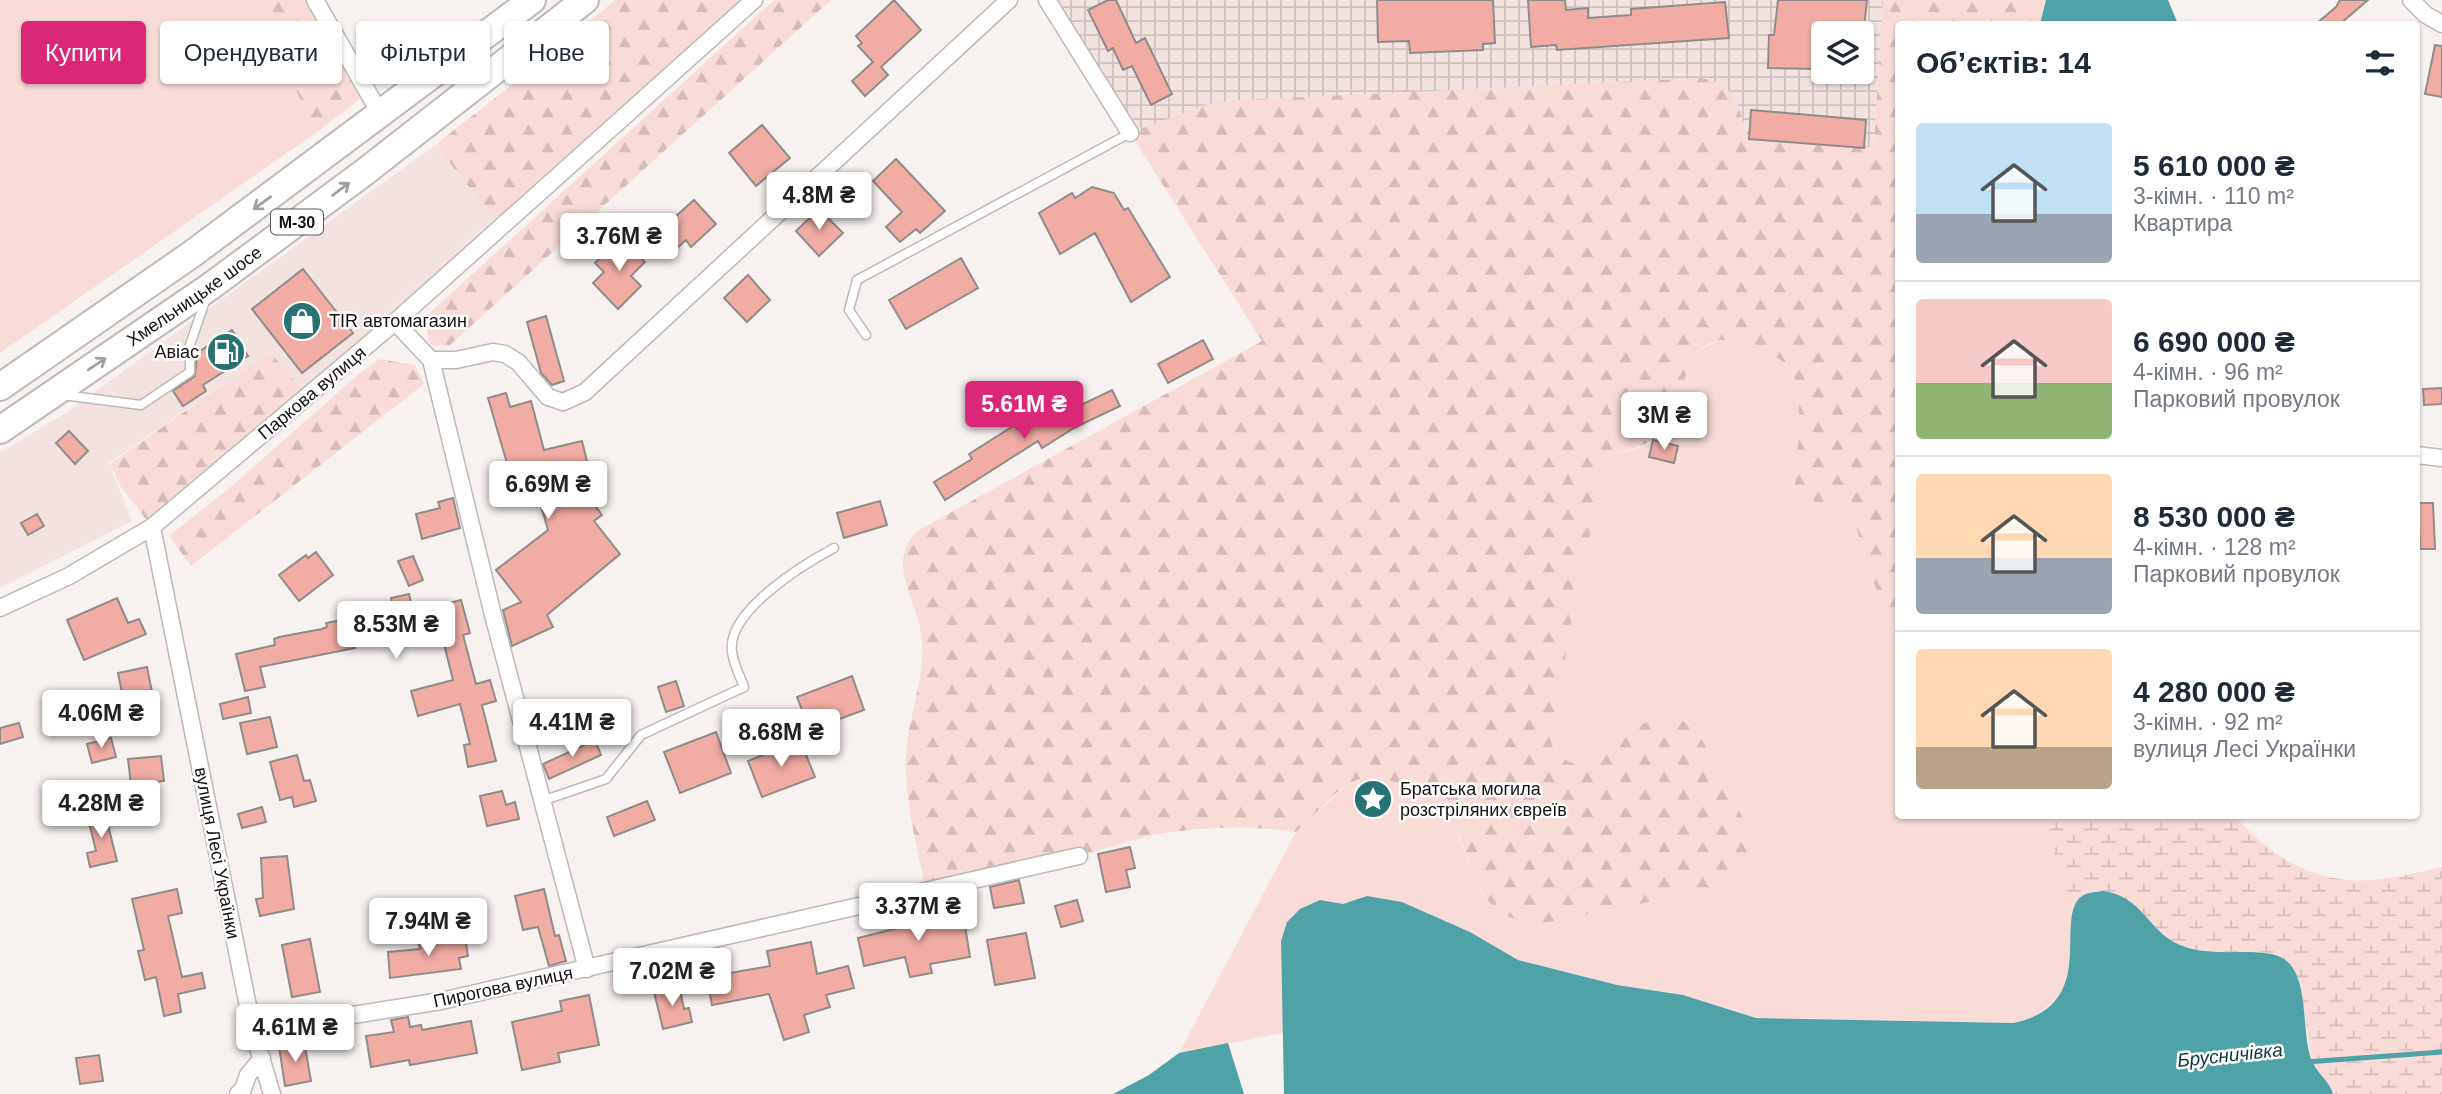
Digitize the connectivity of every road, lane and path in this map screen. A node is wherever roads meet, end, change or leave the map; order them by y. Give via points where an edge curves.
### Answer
1 (315, 0) edge
2 (532, 0) edge
3 (585, 0) edge
4 (754, 0) edge
5 (1009, 0) edge
6 (1047, 0) edge
7 (2411, 0) edge
8 (2442, 24) edge
9 (381, 115) junction
10 (1130, 133) joint
11 (211, 286) junction
12 (396, 322) junction
13 (866, 335) dead end
14 (431, 360) junction
15 (0, 387) edge
16 (53, 394) junction
17 (0, 430) edge
18 (2420, 455) edge
19 (2442, 458) edge
20 (152, 527) junction
21 (834, 548) dead end
22 (0, 608) edge
23 (542, 801) junction
24 (1079, 856) dead end
25 (587, 969) junction
26 (253, 1031) junction
27 (262, 1058) junction
28 (238, 1094) edge
29 (272, 1094) edge

1 - 9 street
2 - 9 highway, Хмельницьке шосе / М-30
11 -> 3 highway, Хмельницьке шосе / М-30
4 - 12 street, Паркова вулиця
5 - 14 street via 585,392 563,402 548,397 518,362 505,354
6 - 10 street
7 - 8 street
9 -> 15 highway, Хмельницьке шосе / М-30
10 - 13 lane via 858,280 849,310
16 -> 11 highway, Хмельницьке шосе / М-30
11 - 16 lane via 190,345 190,372 141,405
12 - 14 street
12 - 20 street, Паркова вулиця
14 - 23 street
16 - 17 highway, Хмельницьке шосе / М-30
18 - 19 street
20 - 22 street, Паркова вулиця via 69,576
20 - 26 street, вулиця Лесі Українки
21 - 23 lane via 806,563 740,620 731,649 744,687 640,735 606,779
23 - 25 street
24 - 25 street, Пирогова вулиця
25 - 26 street, Пирогова вулиця via 441,1001
26 - 27 street, вулиця Лесі Українки
27 - 28 street
27 - 29 street, вулиця Лесі Українки

